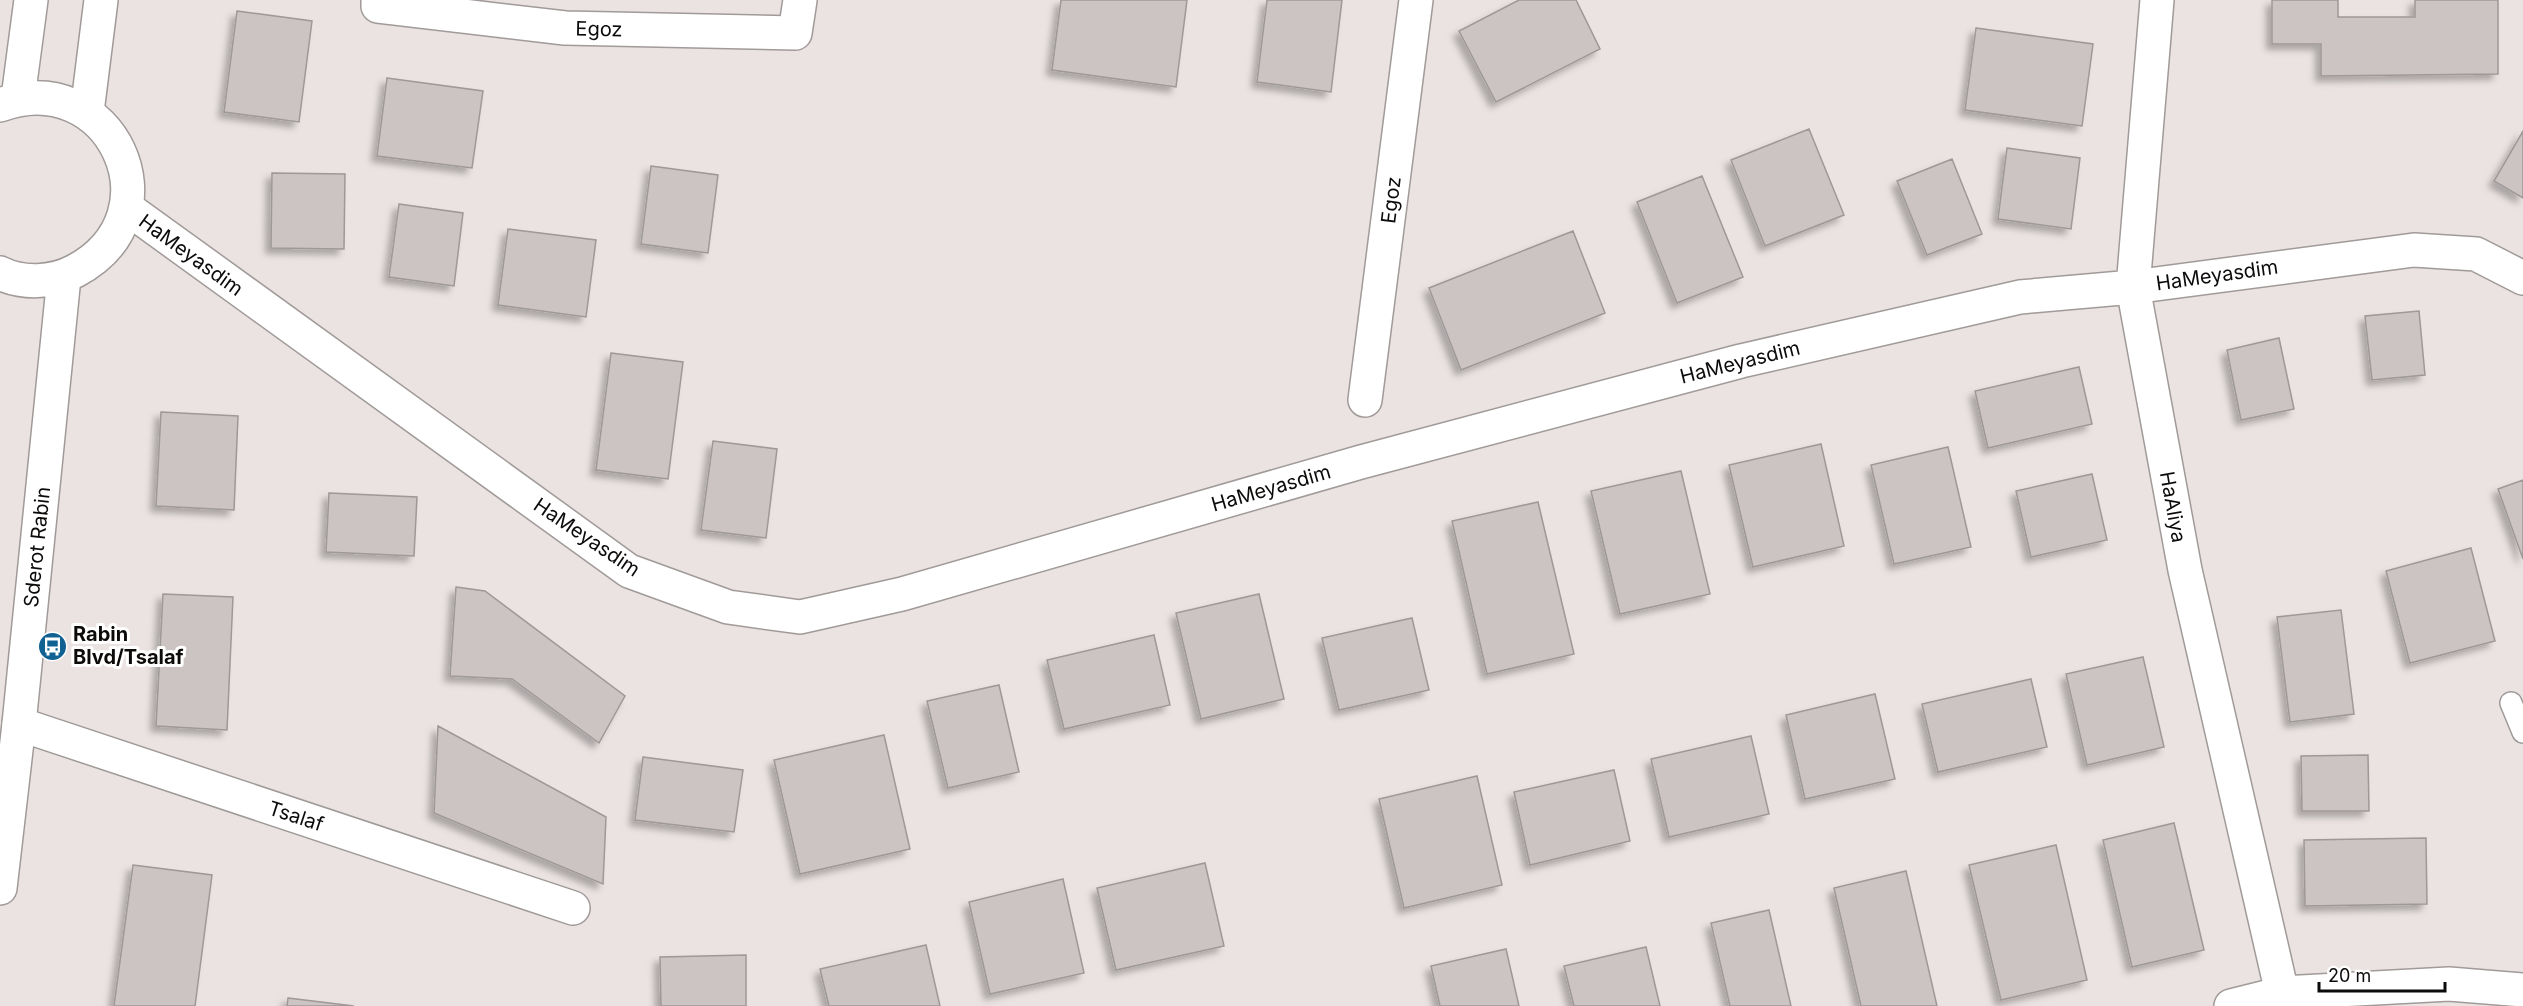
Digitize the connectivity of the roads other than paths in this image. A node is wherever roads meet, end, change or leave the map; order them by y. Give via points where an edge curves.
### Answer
1 (31, 0) edge
2 (101, 0) edge
3 (378, 0) edge
4 (800, 0) edge
5 (1416, 0) edge
6 (2157, 0) edge
7 (9, 101) edge
8 (87, 112) junction
9 (127, 208) junction
10 (0, 273) edge
11 (64, 277) junction
12 (2523, 278) edge
13 (2133, 287) junction
14 (1365, 400) dead end
15 (2511, 703) dead end
16 (20, 724) junction
17 (2523, 732) edge
18 (0, 888) edge
19 (573, 908) dead end
20 (2523, 990) edge
21 (2284, 1000) edge
22 (2231, 1006) edge

1 - 7 street
2 - 8 street
3 - 4 street, Egoz via 378,6 565,28 795,33
5 - 14 street, Egoz
6 - 13 street, HaAliya
7 - 8 street via 58,99
8 - 9 street via 118,146 128,177
9 - 11 street via 107,246 92,262
9 - 13 street, HaMeyasdim via 629,571 728,607 800,617 902,594 1361,462 1742,361 2020,297
10 - 11 street via 33,281
11 - 16 street, Sderot Rabin
12 - 13 street, HaMeyasdim via 2476,254 2414,249
13 - 21 street, HaAliya via 2185,570
15 - 17 lane
16 - 18 street, Sderot Rabin
16 - 19 street, Tsalaf
20 - 21 street via 2449,984
21 - 22 street

